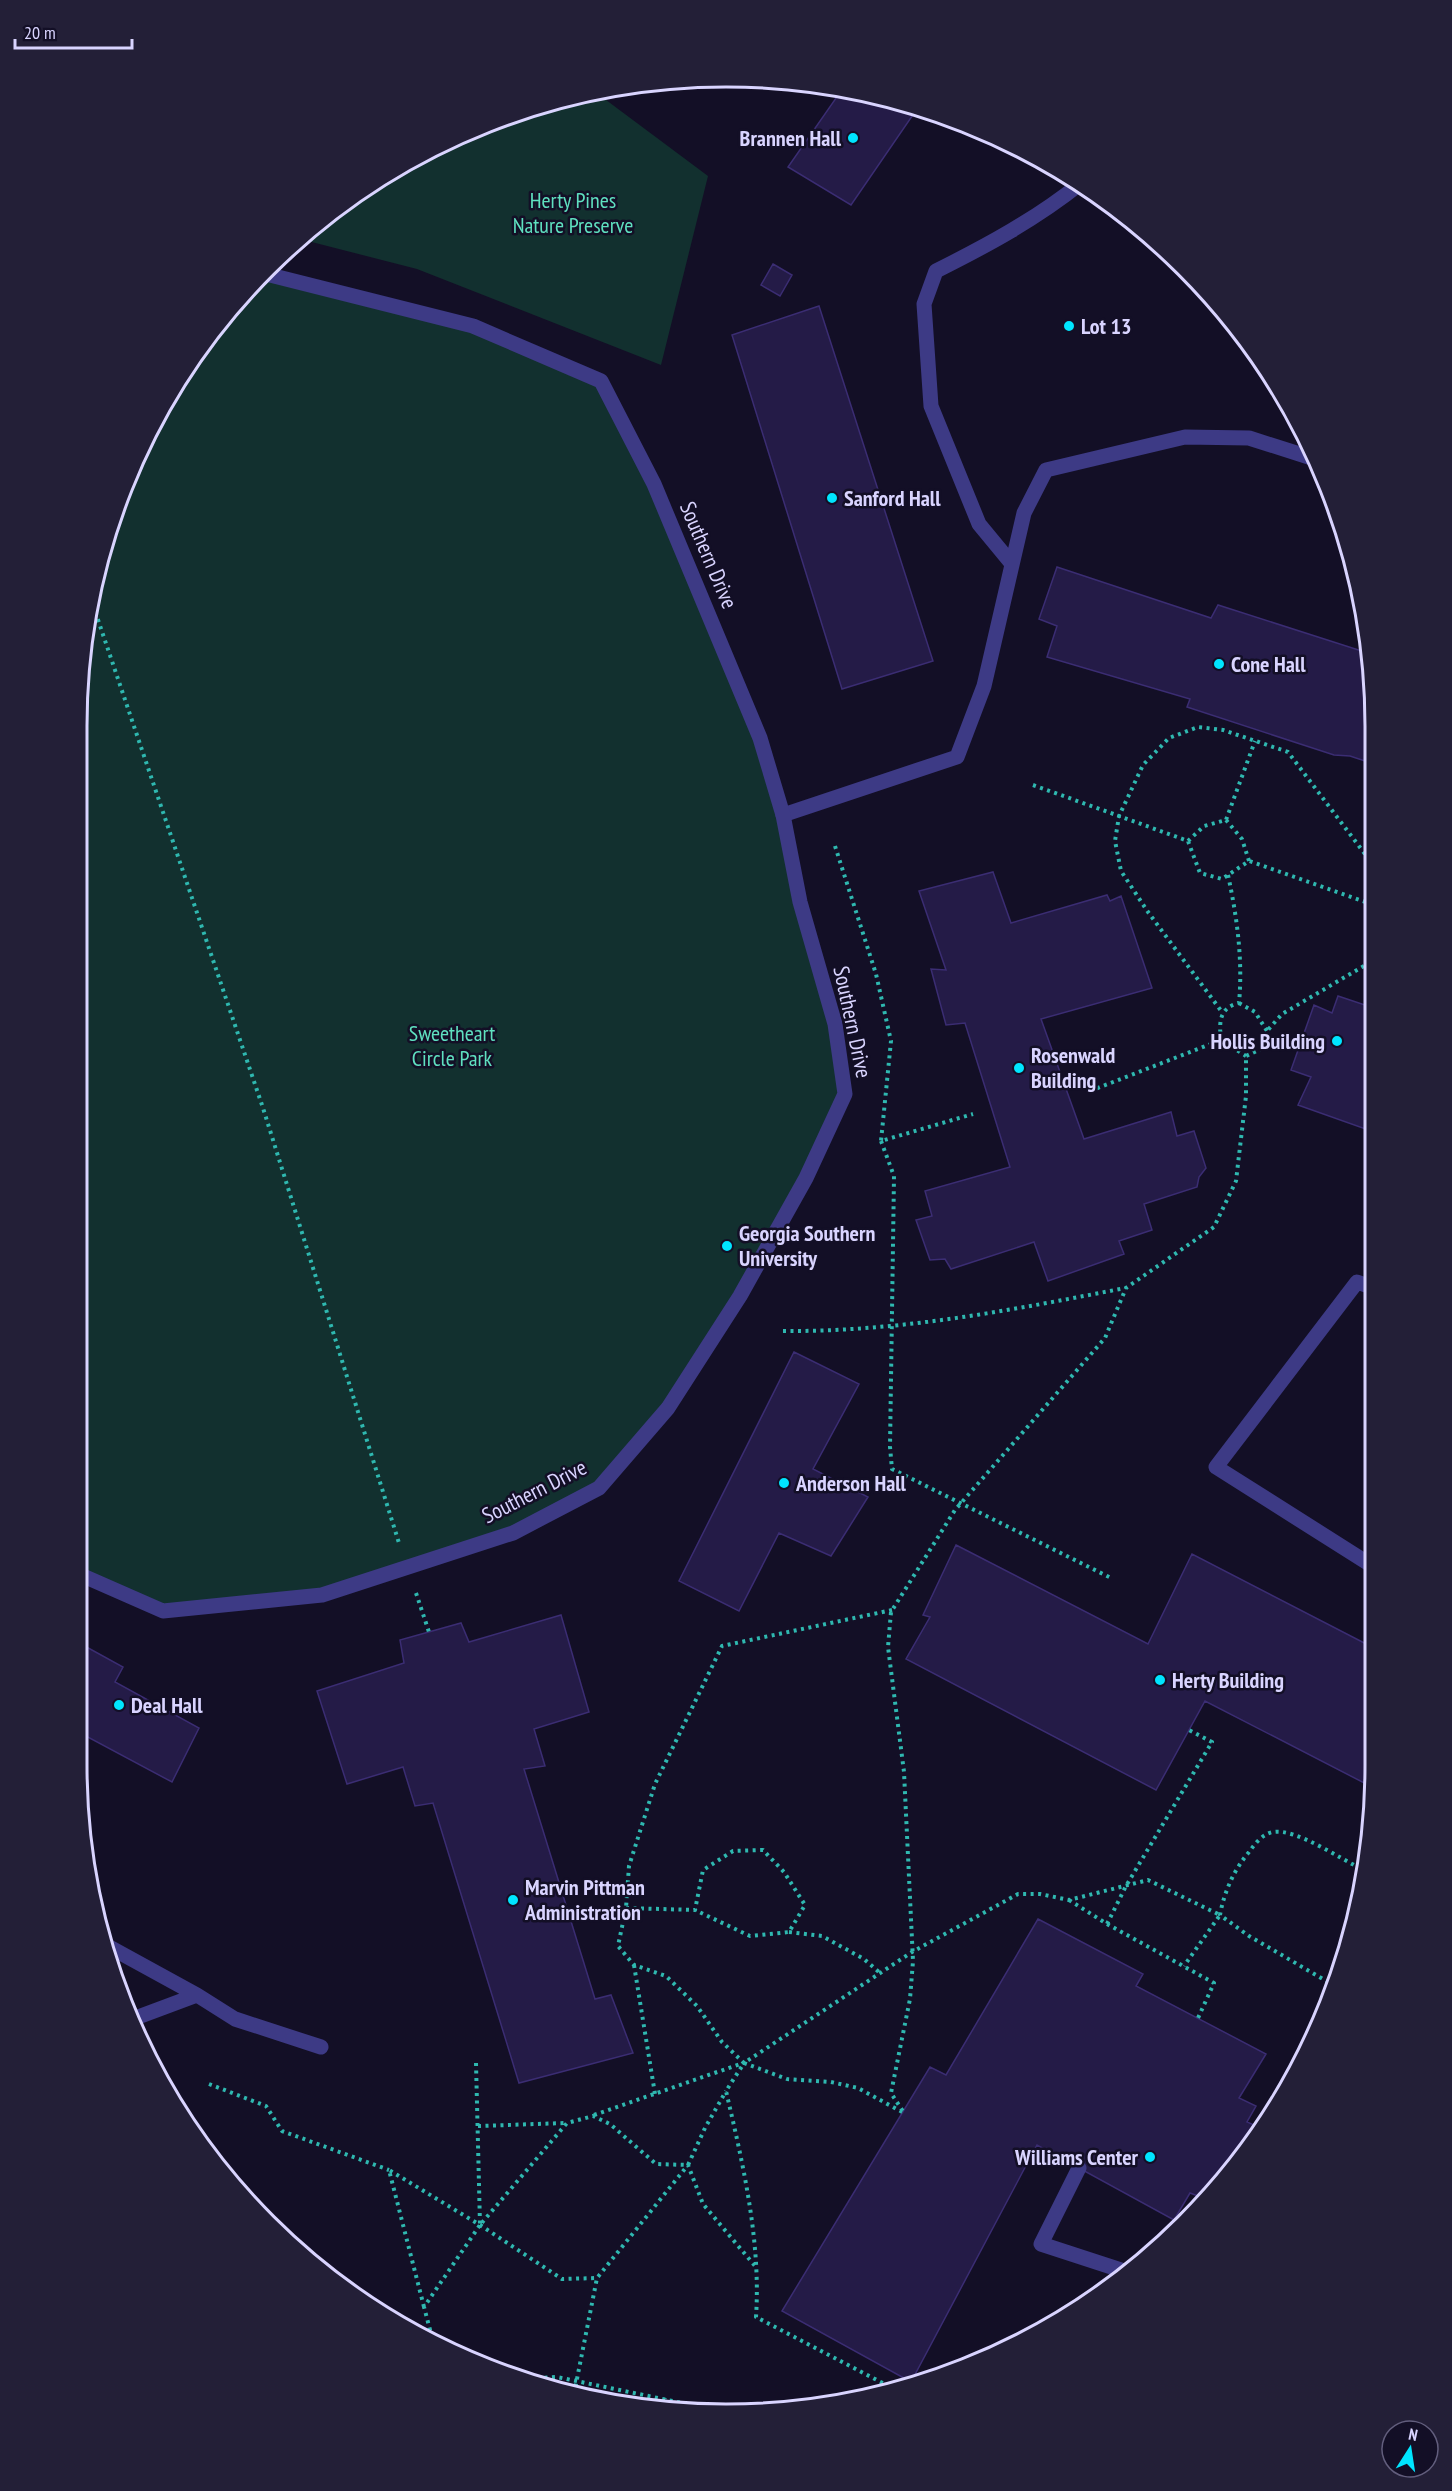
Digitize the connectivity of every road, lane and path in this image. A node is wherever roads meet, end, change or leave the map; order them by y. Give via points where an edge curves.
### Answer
1 (1072, 190) edge
2 (273, 276) edge
3 (1305, 456) edge
4 (1012, 564) junction
5 (97, 616) edge
6 (1255, 741) junction
7 (1033, 786) dead end
8 (783, 814) junction
9 (1119, 816) junction
10 (1226, 820) junction
11 (1188, 841) junction
12 (835, 846) dead end
13 (1365, 854) edge
14 (1250, 861) junction
15 (1228, 875) junction
16 (1365, 902) edge
17 (1365, 965) edge
18 (1239, 1003) junction
19 (1222, 1012) junction
20 (1267, 1031) junction
21 (1221, 1040) junction
22 (1246, 1056) junction
23 (1090, 1091) dead end
24 (973, 1114) dead end
25 (880, 1141) junction
26 (1365, 1285) edge
27 (1126, 1288) junction
28 (894, 1326) junction
29 (783, 1331) dead end
30 (962, 1502) junction
31 (401, 1546) dead end
32 (1365, 1561) edge
33 (87, 1578) edge
34 (1111, 1578) dead end
35 (415, 1589) dead end
36 (893, 1610) junction
37 (429, 1632) dead end
38 (1189, 1730) dead end
39 (1357, 1866) edge
40 (1126, 1886) junction
41 (1069, 1900) junction
42 (626, 1908) junction
43 (695, 1910) junction
44 (1220, 1915) junction
45 (1107, 1924) junction
46 (789, 1932) junction
47 (115, 1950) edge
48 (912, 1952) junction
49 (634, 1965) junction
50 (1184, 1966) junction
51 (880, 1973) junction
52 (1327, 1981) edge
53 (197, 1995) junction
54 (139, 2017) edge
55 (1198, 2018) dead end
56 (321, 2047) dead end
57 (476, 2063) dead end
58 (744, 2063) junction
59 (209, 2084) dead end
60 (726, 2091) junction
61 (655, 2094) junction
62 (594, 2116) junction
63 (567, 2123) junction
64 (478, 2126) junction
65 (688, 2165) junction
66 (1078, 2168) dead end
67 (389, 2170) junction
68 (480, 2225) junction
69 (756, 2267) junction
70 (1118, 2269) edge
71 (597, 2278) junction
72 (424, 2307) junction
73 (430, 2331) edge
74 (546, 2378) edge
75 (576, 2380) junction
76 (884, 2384) edge
77 (575, 2386) edge
78 (665, 2398) junction
79 (664, 2401) edge
80 (687, 2403) edge

1 - 4 street via 1007,236 936,271 924,304 931,406 979,524
2 - 8 street, Southern Drive via 473,326 601,381 654,484 704,598 760,738
3 - 4 street via 1249,438 1185,437 1046,470 1024,513
4 - 8 street via 984,686 957,757
5 - 31 path via 264,1108
6 - 9 path via 1223,730 1198,727 1175,734 1143,765
6 - 10 path
6 - 13 path via 1288,752
7 - 9 path
8 - 33 street, Southern Drive via 800,902 835,1024 845,1094 806,1178 740,1296 668,1408 598,1488 513,1533 322,1595 163,1611
9 - 11 path
9 - 19 path via 1115,841 1121,871
10 - 11 path via 1204,826
10 - 14 path via 1242,838
11 - 15 path via 1200,873 1222,879
12 - 25 path via 876,974 891,1041
14 - 15 path
14 - 16 path
15 - 18 path via 1241,976
17 - 20 path via 1282,1014
18 - 19 path
18 - 20 path via 1255,1012
19 - 21 path
20 - 22 path via 1261,1049
21 - 22 path
21 - 23 path
22 - 27 path via 1246,1096 1236,1181 1214,1227
24 - 25 path
25 - 28 path via 894,1176
26 - 32 street via 1357,1282 1216,1467
27 - 28 path
27 - 30 path via 1105,1338
28 - 29 path
28 - 30 path via 892,1469
30 - 34 path
30 - 36 path
35 - 37 path
36 - 42 path via 722,1646 655,1784 629,1866
36 - 48 path via 888,1647 904,1772
38 - 40 path via 1212,1742
39 - 44 path via 1295,1834 1273,1832 1261,1838 1244,1858 1230,1883
40 - 41 path
40 - 44 path via 1148,1880
40 - 45 path
41 - 45 path
41 - 48 path via 1018,1894
42 - 43 path
42 - 49 path via 618,1946
43 - 46 path via 750,1936
43 - 46 path via 703,1870 733,1851 763,1850 784,1872 805,1905
44 - 50 path
44 - 52 path
45 - 50 path
46 - 51 path via 822,1936 864,1959
47 - 53 street
48 - 51 path
48 - 58 path via 910,1999 891,2093 904,2113 858,2088 787,2079
49 - 58 path via 666,1976 697,2006 722,2042
49 - 61 path
50 - 55 path via 1214,1983
51 - 58 path
53 - 54 street
53 - 56 street via 235,2019
57 - 64 path
58 - 60 path
58 - 61 path
59 - 67 path via 266,2106 282,2132
60 - 65 path
60 - 69 path via 752,2221
61 - 62 path
62 - 63 path
62 - 65 path via 610,2124 656,2164
63 - 64 path
63 - 68 path
64 - 68 path
65 - 69 path via 703,2204
65 - 71 path
66 - 70 street via 1041,2244
67 - 68 path
67 - 72 path
68 - 71 path via 562,2279
68 - 72 path
69 - 76 path via 756,2317
71 - 75 path
72 - 73 path
74 - 75 path
75 - 77 path
75 - 78 path
78 - 79 path
78 - 80 path

